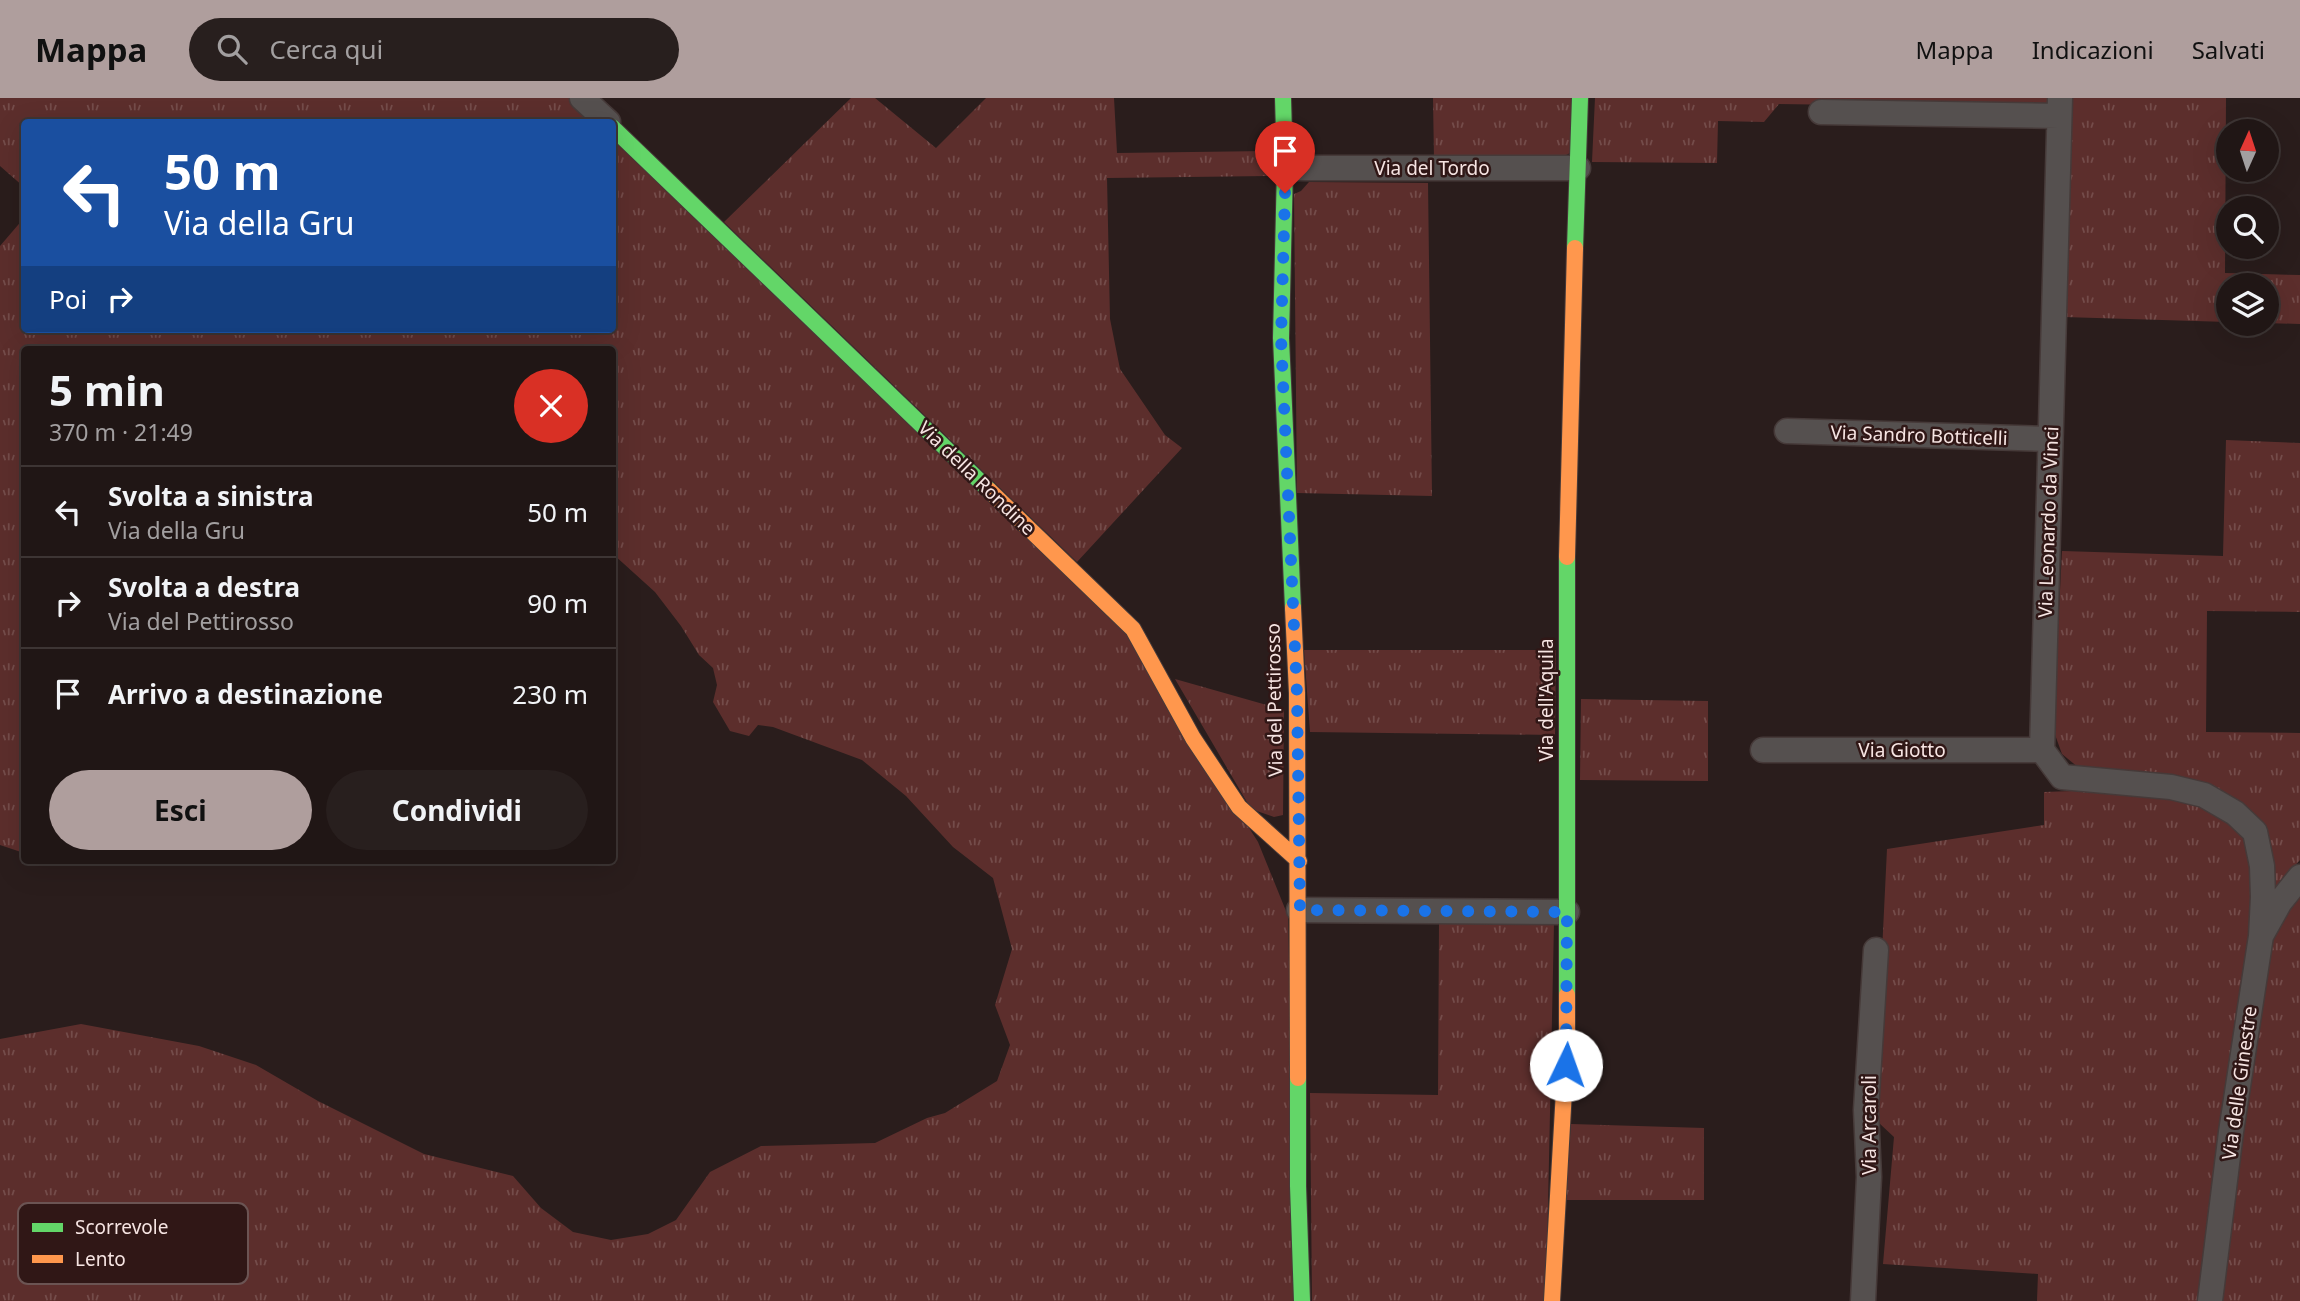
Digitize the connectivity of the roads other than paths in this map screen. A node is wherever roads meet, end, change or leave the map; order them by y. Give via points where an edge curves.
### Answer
1 (582, 98) edge
2 (1283, 98) edge
3 (1580, 98) edge
4 (2060, 107) edge
5 (1821, 111) dead end
6 (605, 119) edge
7 (616, 131) edge
8 (1285, 168) junction
9 (1578, 168) junction
10 (1787, 431) dead end
11 (2050, 439) junction
12 (1763, 750) dead end
13 (2042, 750) junction
14 (1299, 861) junction
15 (2300, 877) edge
16 (1300, 910) junction
17 (1567, 912) junction
18 (2261, 936) junction
19 (1876, 950) dead end
20 (1302, 1301) edge
21 (1552, 1301) edge
22 (1863, 1301) edge
23 (2210, 1301) edge

1 - 6 street
2 - 8 street, Via del Pettirosso
3 - 9 street, Via dell'Aquila
4 - 5 street
4 - 11 street, Via Leonardo da Vinci
7 - 14 street, Via della Rondine via 1133,629 1193,738 1239,807
8 - 9 street, Via del Tordo
8 - 14 street, Via del Pettirosso via 1281,338 1297,694
9 - 17 street, Via dell'Aquila via 1567,512
10 - 11 street, Via Sandro Botticelli
11 - 13 street, Via Leonardo da Vinci
12 - 13 street, Via Giotto
13 - 18 street via 2062,777 2171,787 2204,795 2255,832 2262,866
14 - 16 street, Via del Pettirosso
15 - 18 street, Via delle Ginestre
16 - 17 street
16 - 20 street, Via del Pettirosso
17 - 21 street, Via dell'Aquila via 1567,1038
18 - 23 street, Via delle Ginestre
19 - 22 street, Via Arcaroli via 1866,1110 1869,1177

